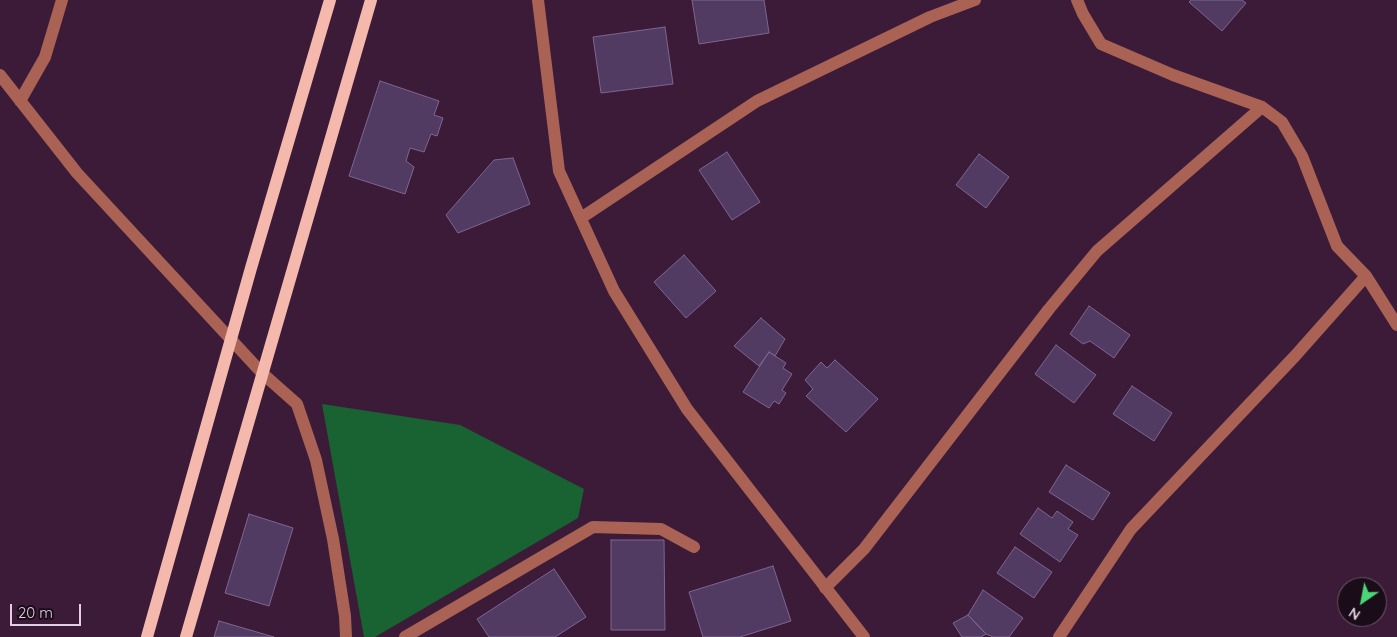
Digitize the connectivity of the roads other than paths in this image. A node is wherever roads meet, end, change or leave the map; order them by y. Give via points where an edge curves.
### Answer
1 (62, 0) edge
2 (330, 0) edge
3 (371, 0) edge
4 (538, 0) edge
5 (975, 0) edge
6 (1077, 0) edge
7 (0, 75) edge
8 (20, 101) junction
9 (1262, 107) junction
10 (581, 218) junction
11 (1366, 276) junction
12 (1397, 325) edge
13 (231, 339) junction
14 (262, 373) junction
15 (694, 547) dead end
16 (825, 588) junction
17 (147, 637) edge
18 (186, 637) edge
19 (346, 637) edge
20 (404, 637) edge
21 (864, 637) edge
22 (1059, 637) edge

1 - 8 street via 45,57
2 - 13 main road
3 - 14 main road
4 - 10 street via 559,171
5 - 10 street via 930,16 757,101
6 - 9 street via 1100,44
7 - 8 street
8 - 13 street via 77,173
9 - 11 street via 1282,122 1302,156 1336,246
9 - 16 street via 1097,251 1049,308 864,549
10 - 16 street via 614,291 687,409
11 - 12 street
11 - 22 street via 1296,356 1132,529
13 - 14 street
13 - 17 main road
14 - 18 main road
14 - 19 street via 297,404 316,460 336,557
15 - 20 street via 661,529 593,527
16 - 21 street

